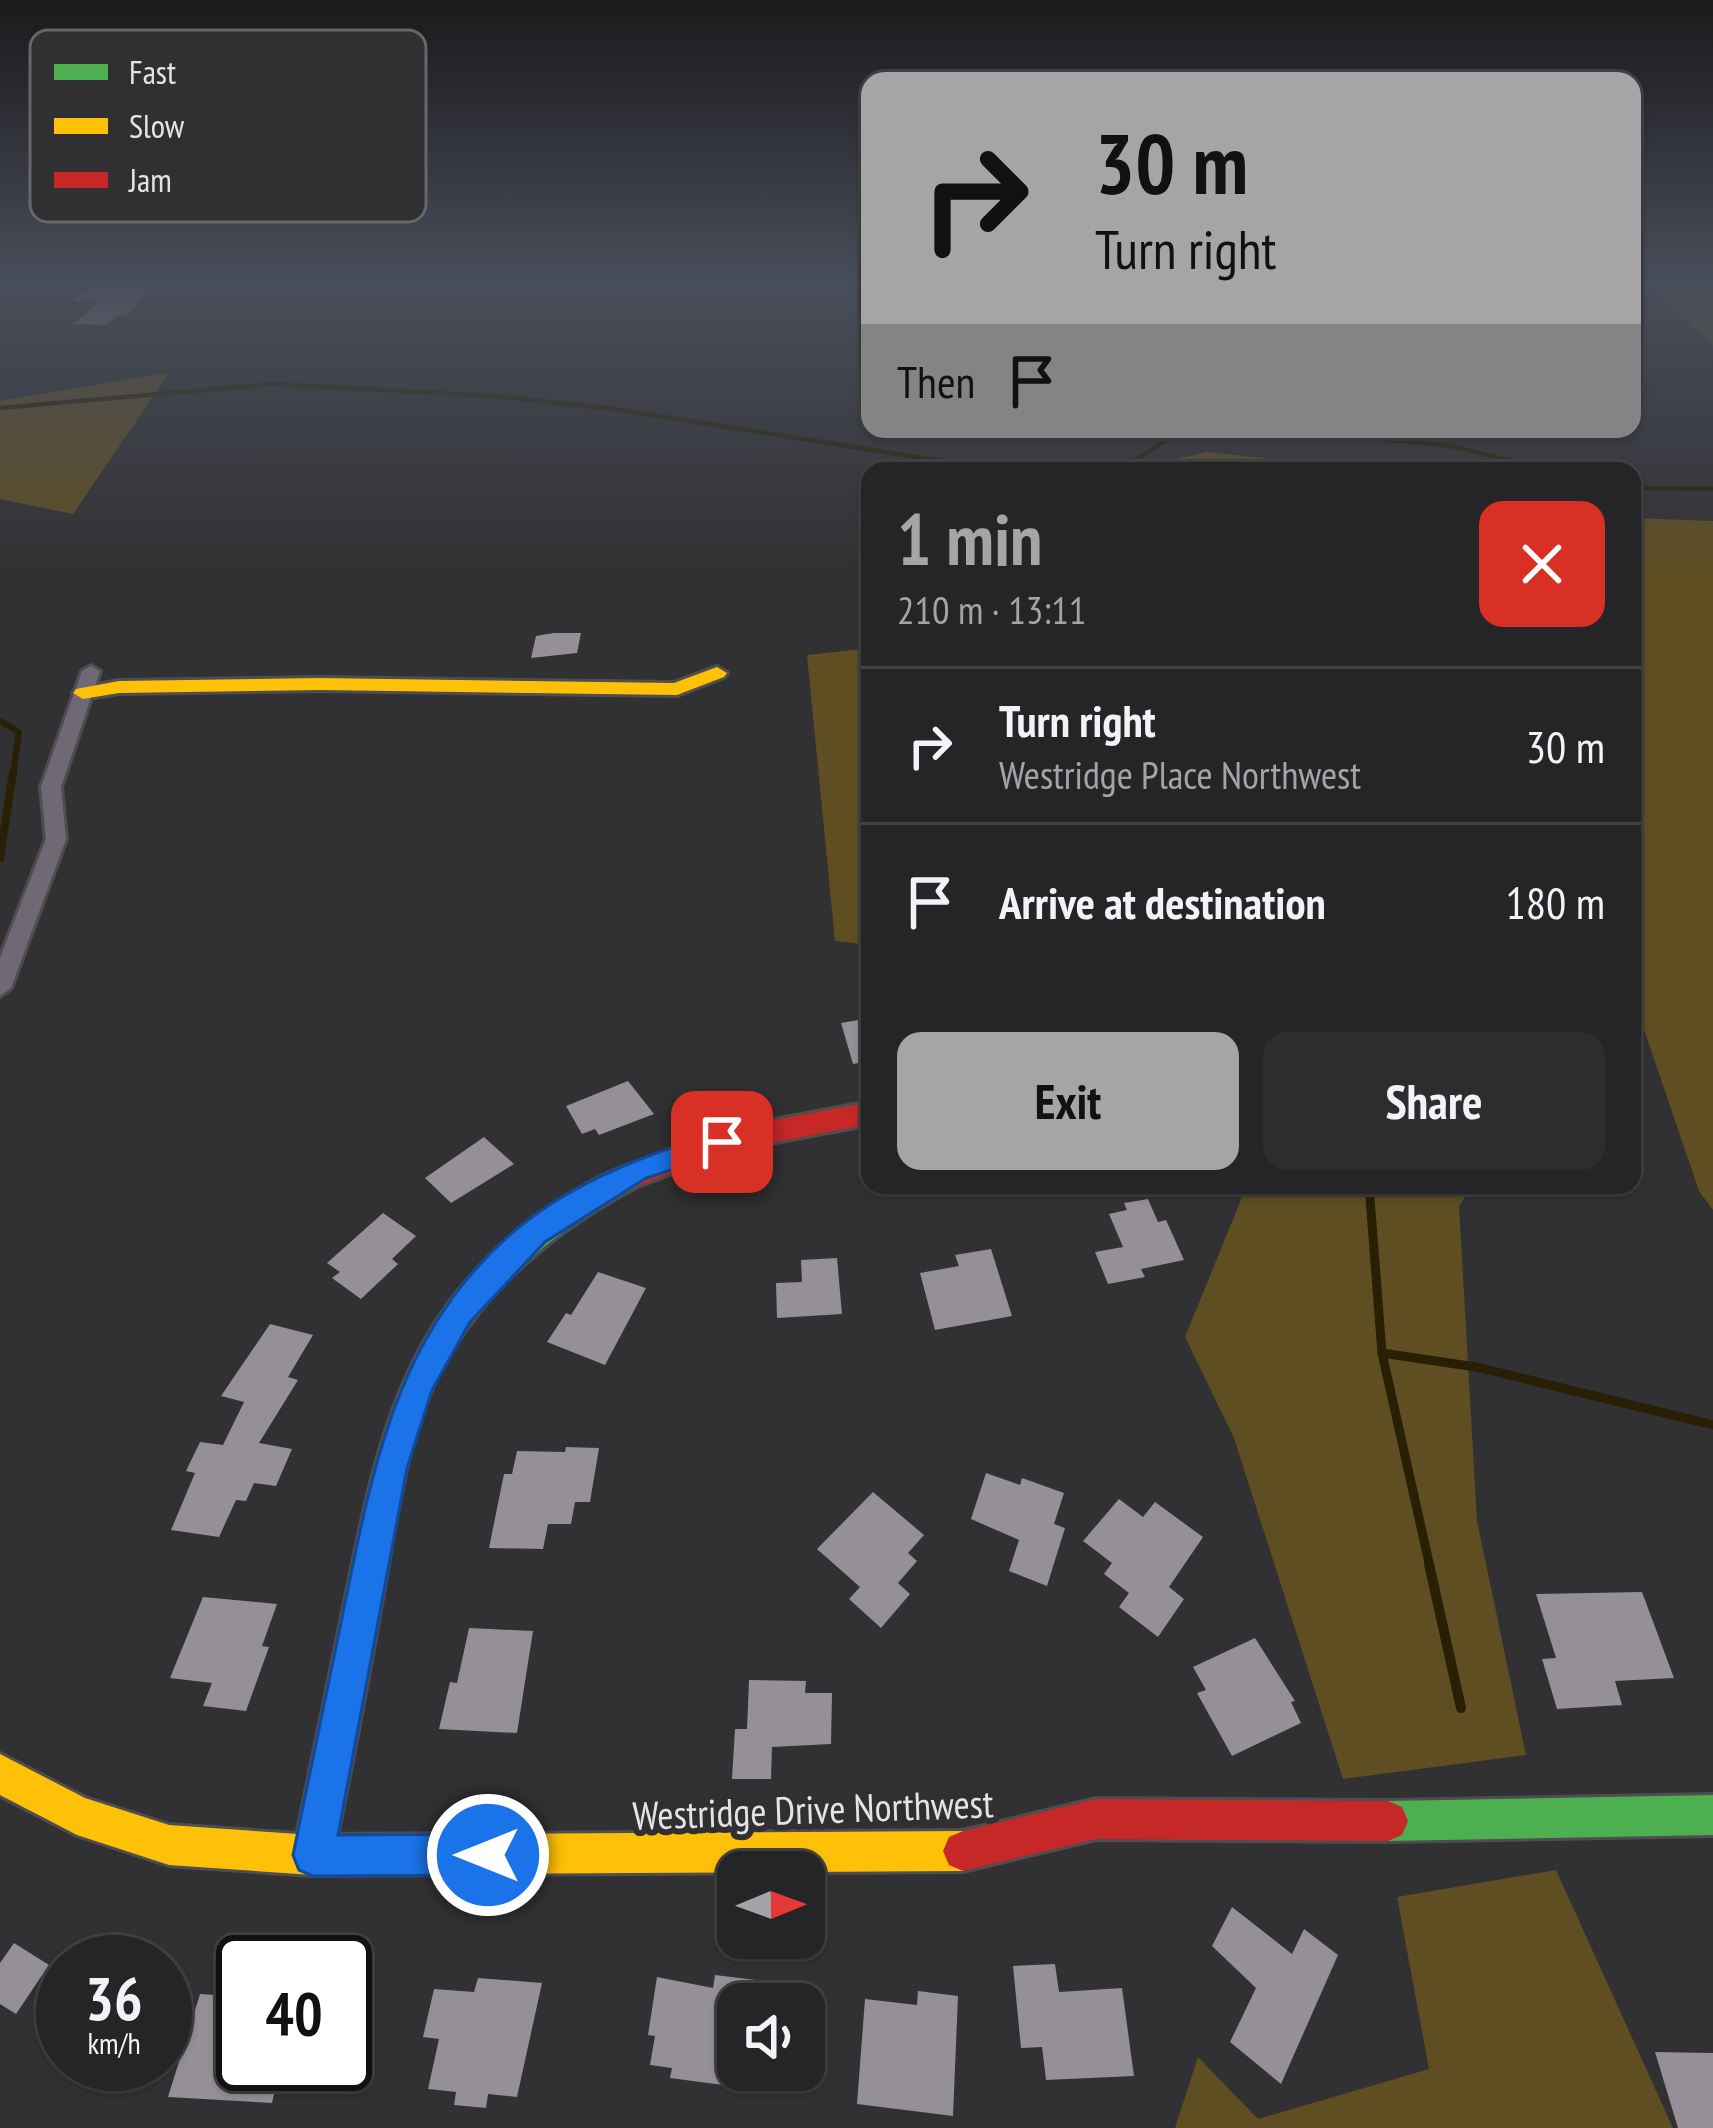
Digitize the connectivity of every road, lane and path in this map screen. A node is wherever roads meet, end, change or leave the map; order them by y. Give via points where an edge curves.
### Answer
1 (717, 673) dead end
2 (87, 682) joint
3 (0, 988) edge
4 (861, 1115) edge
5 (0, 1774) edge
6 (1713, 1815) edge
7 (313, 1855) junction

1 - 2 street via 677,689
2 - 3 street via 51,787 56,839
4 - 7 street via 753,1135 636,1170 534,1233 459,1312 417,1386 390,1468
5 - 7 street, Westridge Drive Northwest via 77,1815 170,1845
6 - 7 street, Westridge Drive Northwest via 1096,1819 979,1850 933,1852

